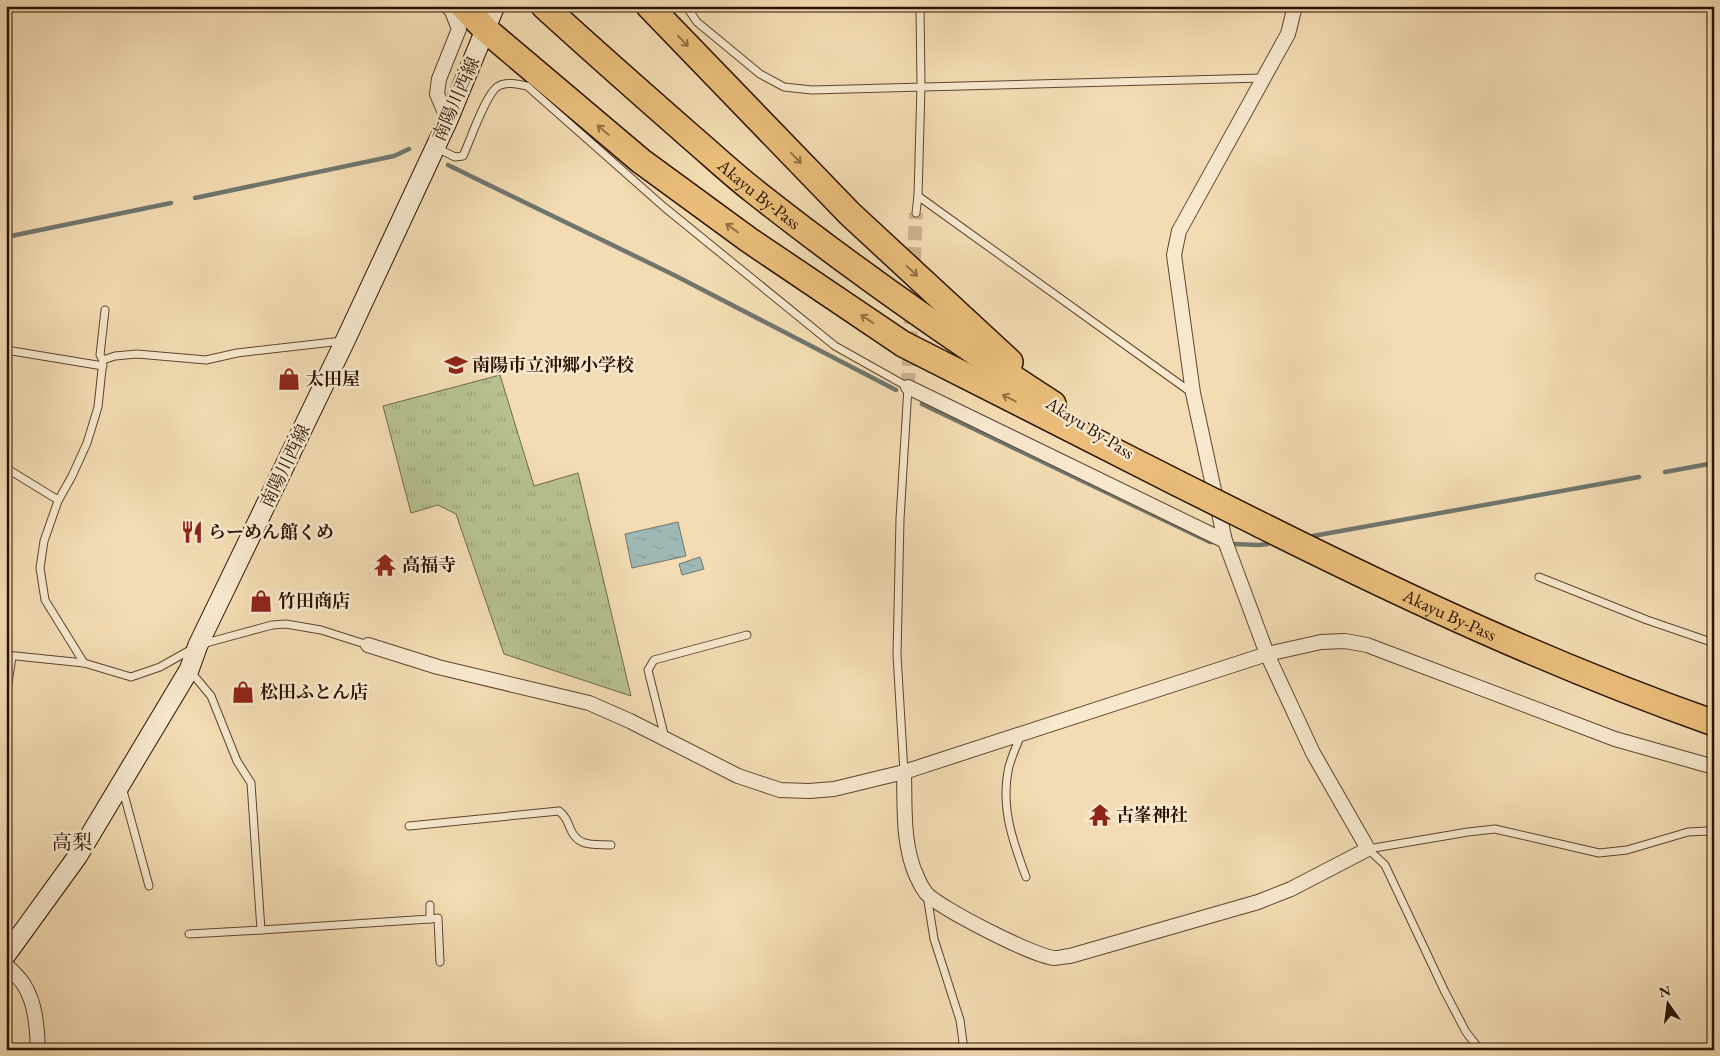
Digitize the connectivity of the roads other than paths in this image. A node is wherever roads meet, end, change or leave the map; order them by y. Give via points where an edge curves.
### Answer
1 (446, 6) edge
2 (463, 6) edge
3 (495, 6) edge
4 (544, 6) edge
5 (649, 6) edge
6 (686, 6) edge
7 (920, 6) edge
8 (1295, 6) edge
9 (486, 30) junction
10 (1263, 78) junction
11 (921, 86) junction
12 (448, 120) junction
13 (435, 147) junction
14 (918, 196) junction
15 (916, 213) tunnel mouth
16 (105, 310) dead end
17 (345, 341) junction
18 (6, 350) edge
19 (103, 363) junction
20 (908, 387) junction
21 (1193, 393) junction
22 (1061, 410) junction
23 (6, 468) edge
24 (1177, 483) junction
25 (58, 500) junction
26 (1225, 541) junction
27 (1539, 577) dead end
28 (747, 636) dead end
29 (1714, 643) edge
30 (198, 645) junction
31 (368, 645) joint
32 (1268, 654) junction
33 (9, 655) edge
34 (84, 663) junction
35 (189, 670) junction
36 (6, 698) edge
37 (1714, 723) edge
38 (1022, 734) junction
39 (665, 738) junction
40 (1714, 767) edge
41 (904, 772) junction
42 (121, 784) junction
43 (409, 826) dead end
44 (1714, 833) edge
45 (611, 845) dead end
46 (1368, 848) junction
47 (1026, 877) dead end
48 (149, 886) dead end
49 (927, 894) junction
50 (430, 905) dead end
51 (430, 919) junction
52 (261, 930) junction
53 (189, 934) dead end
54 (6, 956) edge
55 (440, 962) dead end
56 (6, 965) edge
57 (38, 1050) edge
58 (964, 1050) edge
59 (1480, 1050) edge

1 - 12 street via 452,12 458,29 439,79 437,94
2 - 9 highway
3 - 9 main road, 南陽川西線
4 - 22 highway, Akayu By-Pass via 730,171 797,225 964,347
5 -> 22 highway via 850,214
6 - 11 lane via 697,22 760,74 784,87 812,90
7 - 11 lane
8 - 10 street via 1288,34
9 - 12 main road, 南陽川西線
24 -> 9 highway via 904,344 749,240 641,161
10 - 11 lane
10 - 21 street via 1179,231 1174,255
11 - 14 lane
12 - 13 main road, 南陽川西線
13 - 17 main road, 南陽川西線
13 - 20 lane via 454,157 463,156 489,95 498,86 512,83 527,86 664,207 835,346
14 - 15 lane
14 - 21 lane
16 - 19 lane via 100,355
17 - 19 lane via 237,353 206,360 138,354 115,356
17 - 30 main road, 南陽川西線
18 - 19 lane
19 - 25 lane via 98,407 87,443
20 - 26 street
20 - 41 lane via 900,519 897,655
21 - 26 street
22 - 24 highway, Akayu By-Pass
23 - 25 lane
24 - 37 highway, Akayu By-Pass, bridge via 1384,586 1505,641 1639,697
25 - 34 lane via 44,541 41,576 45,600
26 - 32 street
27 - 29 lane
28 - 39 lane via 654,660 648,670
30 - 31 lane via 286,624 321,630
30 - 34 lane via 160,667 131,676
30 - 35 main road, 南陽川西線
31 - 39 street via 438,667 589,703
32 - 38 street
32 - 40 street via 1321,642 1345,641 1367,645 1615,739
32 - 46 street via 1313,753
33 - 34 lane
33 - 36 lane
35 - 42 main road, 南陽川西線
35 - 52 lane via 211,696 237,761 251,783
38 - 41 street
38 - 47 lane via 1008,769 1005,797 1014,844
39 - 41 street via 738,776 780,790 834,789
41 - 49 street via 907,842 917,878
42 - 48 lane
42 - 54 main road, 南陽川西線 via 76,857
43 - 45 lane via 559,811 566,817 574,836 583,844
44 - 46 lane via 1688,832 1627,850 1599,853 1495,829
46 - 49 street via 1291,889 1258,902 1055,958 1025,949
46 - 59 lane via 1385,865 1445,992 1466,1032
49 - 58 lane via 934,939 960,1020
50 - 51 lane
51 - 52 lane
51 - 55 lane via 438,918
52 - 53 lane
56 - 57 street via 24,985 32,1003

